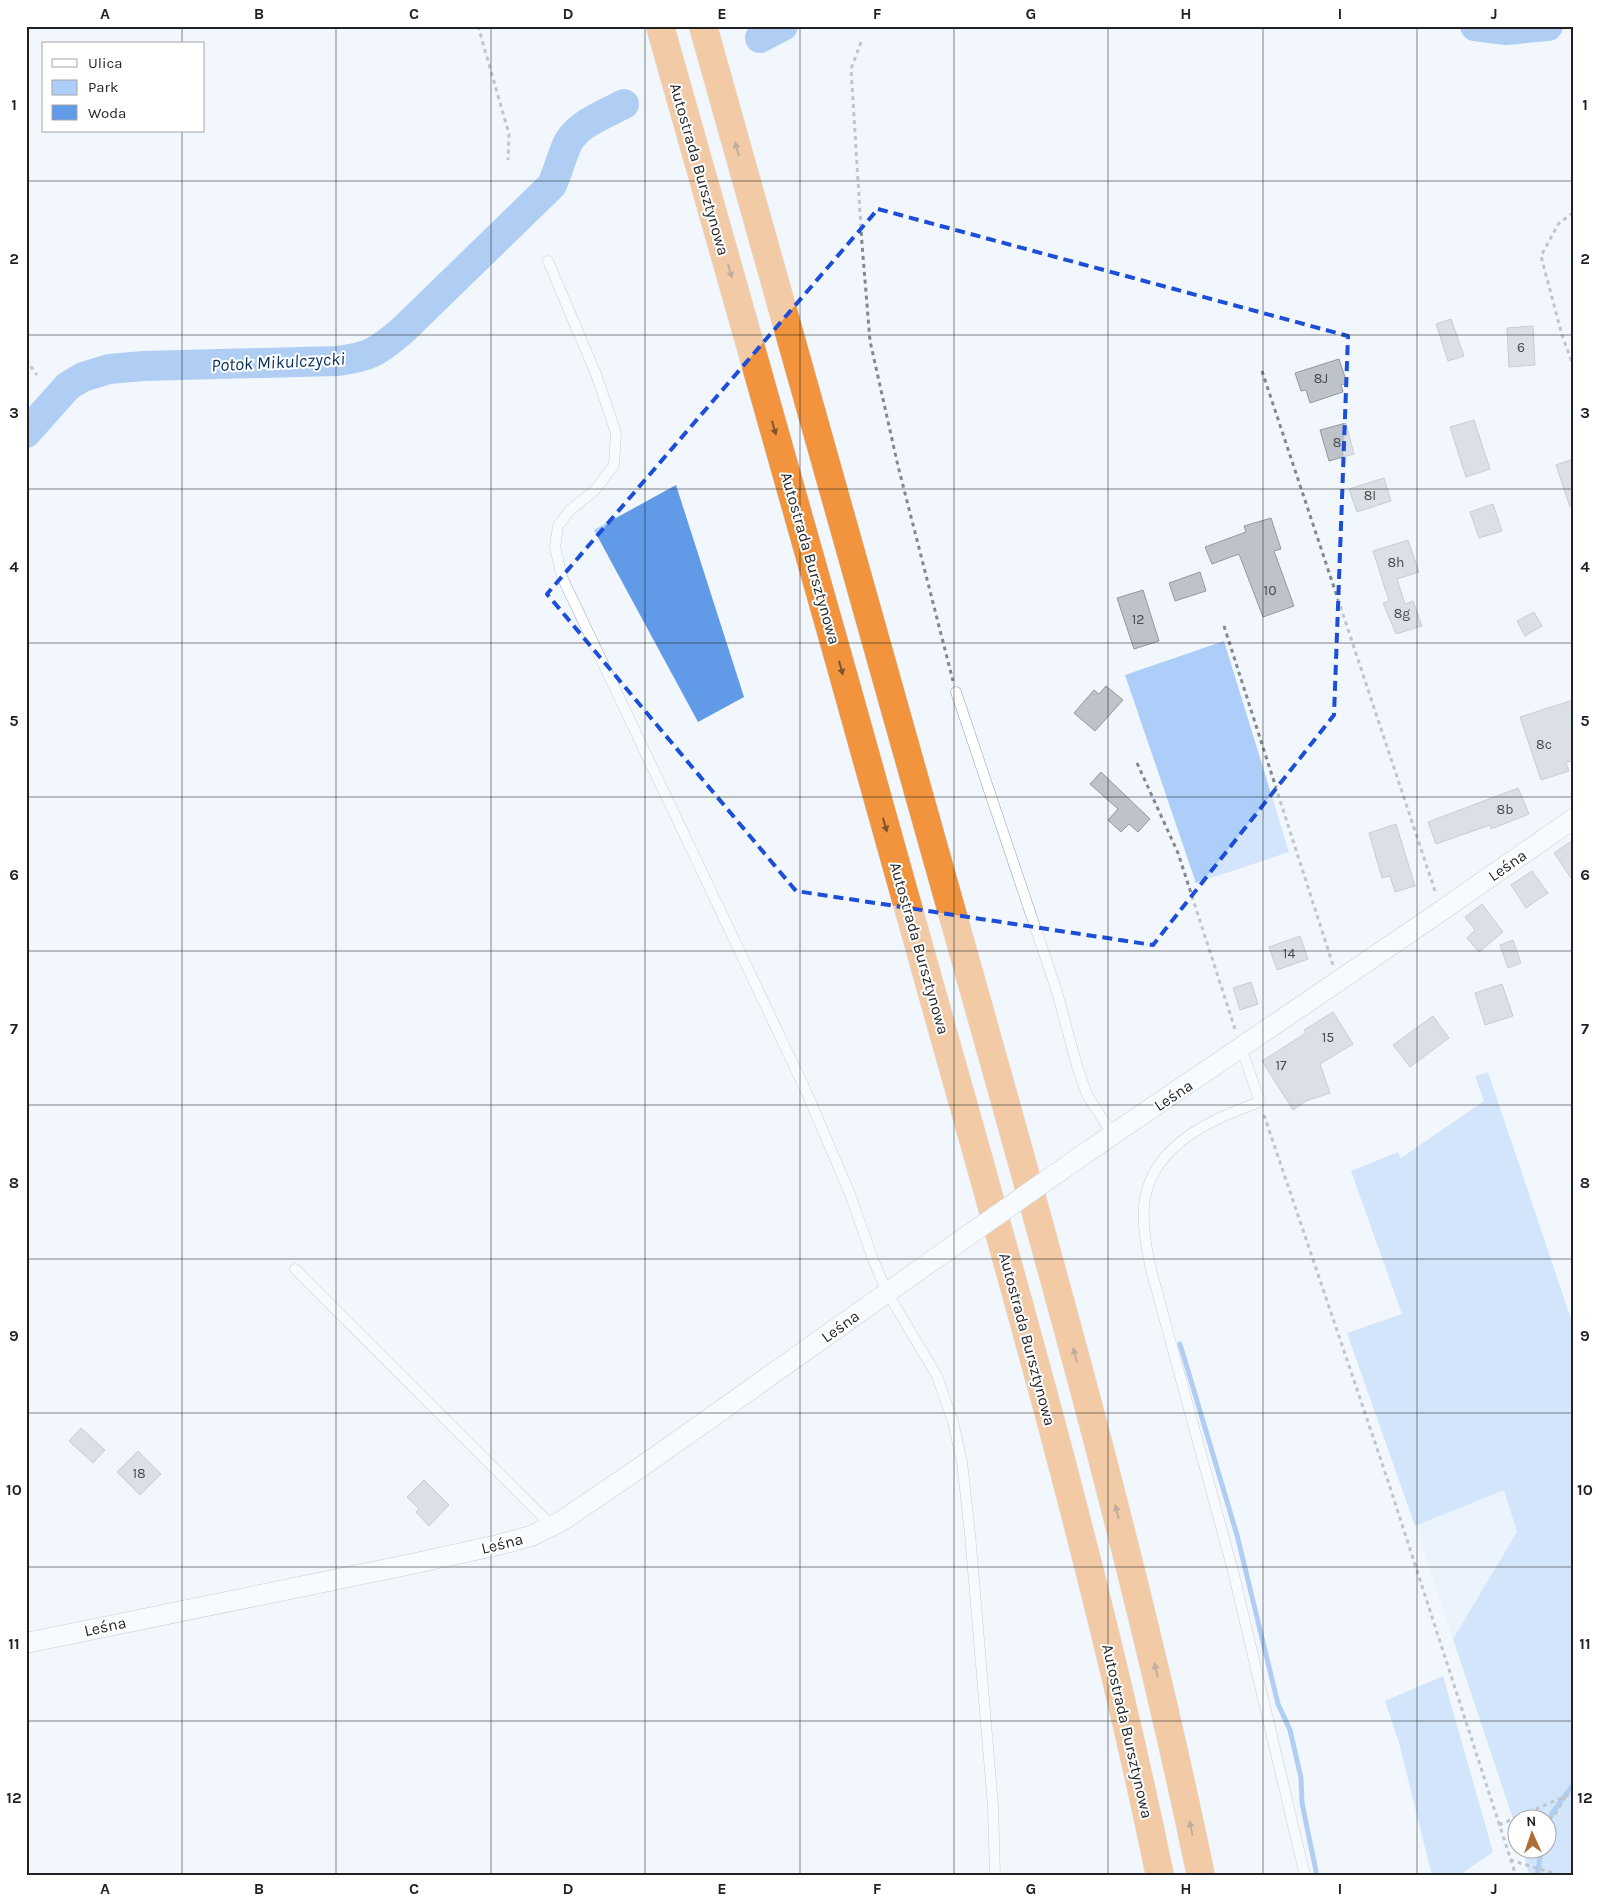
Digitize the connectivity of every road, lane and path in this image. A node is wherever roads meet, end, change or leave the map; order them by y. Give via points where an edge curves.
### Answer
1 (478, 26) edge
2 (660, 26) edge
3 (703, 26) edge
4 (861, 42) dead end
5 (508, 160) dead end
6 (1573, 213) edge
7 (548, 261) dead end
8 (26, 360) edge
9 (1573, 365) edge
10 (1262, 371) dead end
11 (37, 375) dead end
12 (1224, 626) dead end
13 (956, 692) joint
14 (1136, 763) dead end
15 (1573, 819) edge
16 (1442, 911) junction
17 (1339, 982) junction
18 (1242, 1048) junction
19 (1260, 1102) junction
20 (1113, 1135) junction
21 (295, 1269) dead end
22 (887, 1292) junction
23 (552, 1526) junction
24 (26, 1643) edge
25 (1573, 1793) edge
26 (1565, 1796) junction
27 (1534, 1810) edge
28 (1556, 1813) edge
29 (1506, 1822) edge
30 (1499, 1825) junction
31 (1506, 1847) edge
32 (1510, 1860) joint
33 (995, 1876) edge
34 (1160, 1876) edge
35 (1201, 1876) edge
36 (1305, 1876) edge
37 (1516, 1876) edge
38 (1563, 1876) edge

1 - 5 path via 509,134
2 -> 34 highway, Autostrada Bursztynowa via 1016,1293 1088,1564
35 -> 3 highway via 1158,1677 1087,1399
4 - 13 path via 851,69 870,341 898,466
6 - 9 path via 1559,223 1541,256
7 - 22 lane via 596,374 616,433 614,465 595,490 569,510 558,526 555,547 562,577 802,1082
8 - 11 path
10 - 16 path
12 - 17 path
13 - 20 lane via 1058,992 1085,1088
14 - 18 path via 1178,853
15 - 16 street, Leśna
16 - 17 street, Leśna
17 - 18 street, Leśna
18 - 19 lane
18 - 20 street, Leśna
19 - 30 path via 1386,1475
19 - 36 lane via 1206,1124 1166,1155 1151,1177 1145,1198 1144,1225 1146,1249 1231,1563
20 - 22 street, Leśna, bridge
21 - 23 lane
22 - 23 street, Leśna via 644,1466
22 - 33 lane via 937,1376 953,1422 962,1462 991,1786
23 - 24 street, Leśna via 498,1545
25 - 26 path
26 - 27 path
26 - 28 path
29 - 30 path
30 - 31 path
32 - 37 path
32 - 38 path

